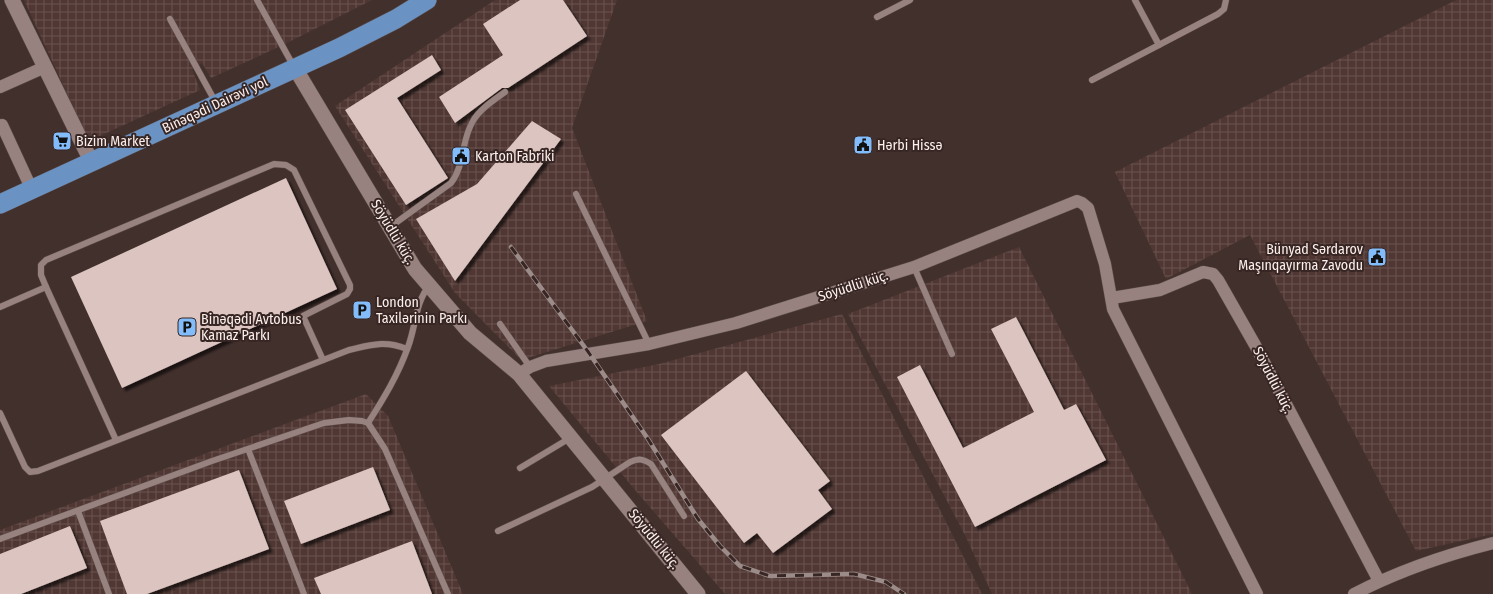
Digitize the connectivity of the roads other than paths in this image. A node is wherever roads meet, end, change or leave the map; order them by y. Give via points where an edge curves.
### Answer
1 (12, 0) edge
2 (257, 0) edge
3 (428, 0) edge
4 (910, 0) edge
5 (1135, 0) edge
6 (1226, 0) edge
7 (877, 17) dead end
8 (170, 19) dead end
9 (1159, 45) junction
10 (45, 67) junction
11 (295, 68) junction
12 (1092, 80) dead end
13 (0, 88) edge
14 (505, 92) dead end
15 (217, 105) junction
16 (2, 125) dead end
17 (92, 163) junction
18 (32, 190) junction
19 (576, 194) dead end
20 (0, 204) edge
21 (390, 227) junction
22 (914, 267) junction
23 (429, 286) junction
24 (46, 287) junction
25 (1112, 298) junction
26 (0, 307) edge
27 (500, 324) dead end
28 (649, 344) junction
29 (407, 349) junction
30 (952, 354) dead end
31 (323, 360) junction
32 (525, 370) junction
33 (0, 413) edge
34 (368, 423) junction
35 (571, 437) junction
36 (116, 440) junction
37 (248, 449) junction
38 (520, 468) dead end
39 (606, 478) junction
40 (78, 511) junction
41 (684, 516) dead end
42 (498, 531) dead end
43 (0, 539) edge
44 (1493, 543) edge
45 (1379, 581) junction
46 (109, 594) edge
47 (304, 594) edge
48 (448, 594) edge
49 (698, 594) edge
50 (1256, 594) edge
51 (1354, 594) edge

1 - 10 street
2 - 11 lane
3 - 11 main road, Binəqədi Dairəvi yol via 371,33
4 - 7 lane
5 - 9 lane
6 - 9 lane via 1224,9 1218,14
8 - 15 lane
9 - 12 lane
10 - 13 street
10 - 17 street
11 - 15 main road, Binəqədi Dairəvi yol
11 - 21 street, Söyüdlü küç.
14 - 21 lane via 482,110 472,122 458,174 451,183
15 - 17 main road, Binəqədi Dairəvi yol
16 - 18 street
17 - 18 main road, Binəqədi Dairəvi yol
18 - 20 main road, Binəqədi Dairəvi yol
19 - 28 lane
21 - 23 street, Söyüdlü küç. via 415,269
22 - 25 street, Söyüdlü küç. via 1077,200 1088,208
22 - 28 street, Söyüdlü küç. via 736,323
22 - 30 lane
23 - 29 lane via 420,298
23 - 32 street, Söyüdlü küç. via 470,333
24 - 26 lane
24 - 31 lane via 41,275 41,265 46,260 274,164 286,166 294,170 350,285 347,294 303,316
24 - 36 lane
25 - 45 street, Söyüdlü küç. via 1160,290 1203,272 1213,274 1255,344
25 - 50 street, Söyüdlü küç. via 1113,309
27 - 32 lane
28 - 32 street, Söyüdlü küç. via 569,356
29 - 31 lane via 381,343 349,350
29 - 34 lane via 387,394
31 - 36 lane
32 - 35 street, Söyüdlü küç.
33 - 36 lane via 25,468 30,472
34 - 37 lane via 350,420 324,423
34 - 48 lane via 385,449
35 - 38 lane
35 - 39 street, Söyüdlü küç.
37 - 40 lane
37 - 47 lane
39 - 41 lane via 630,462 643,459 651,464
39 - 42 lane
39 - 49 street, Söyüdlü küç.
40 - 43 lane
40 - 46 lane
44 - 45 street via 1443,556
45 - 51 street

